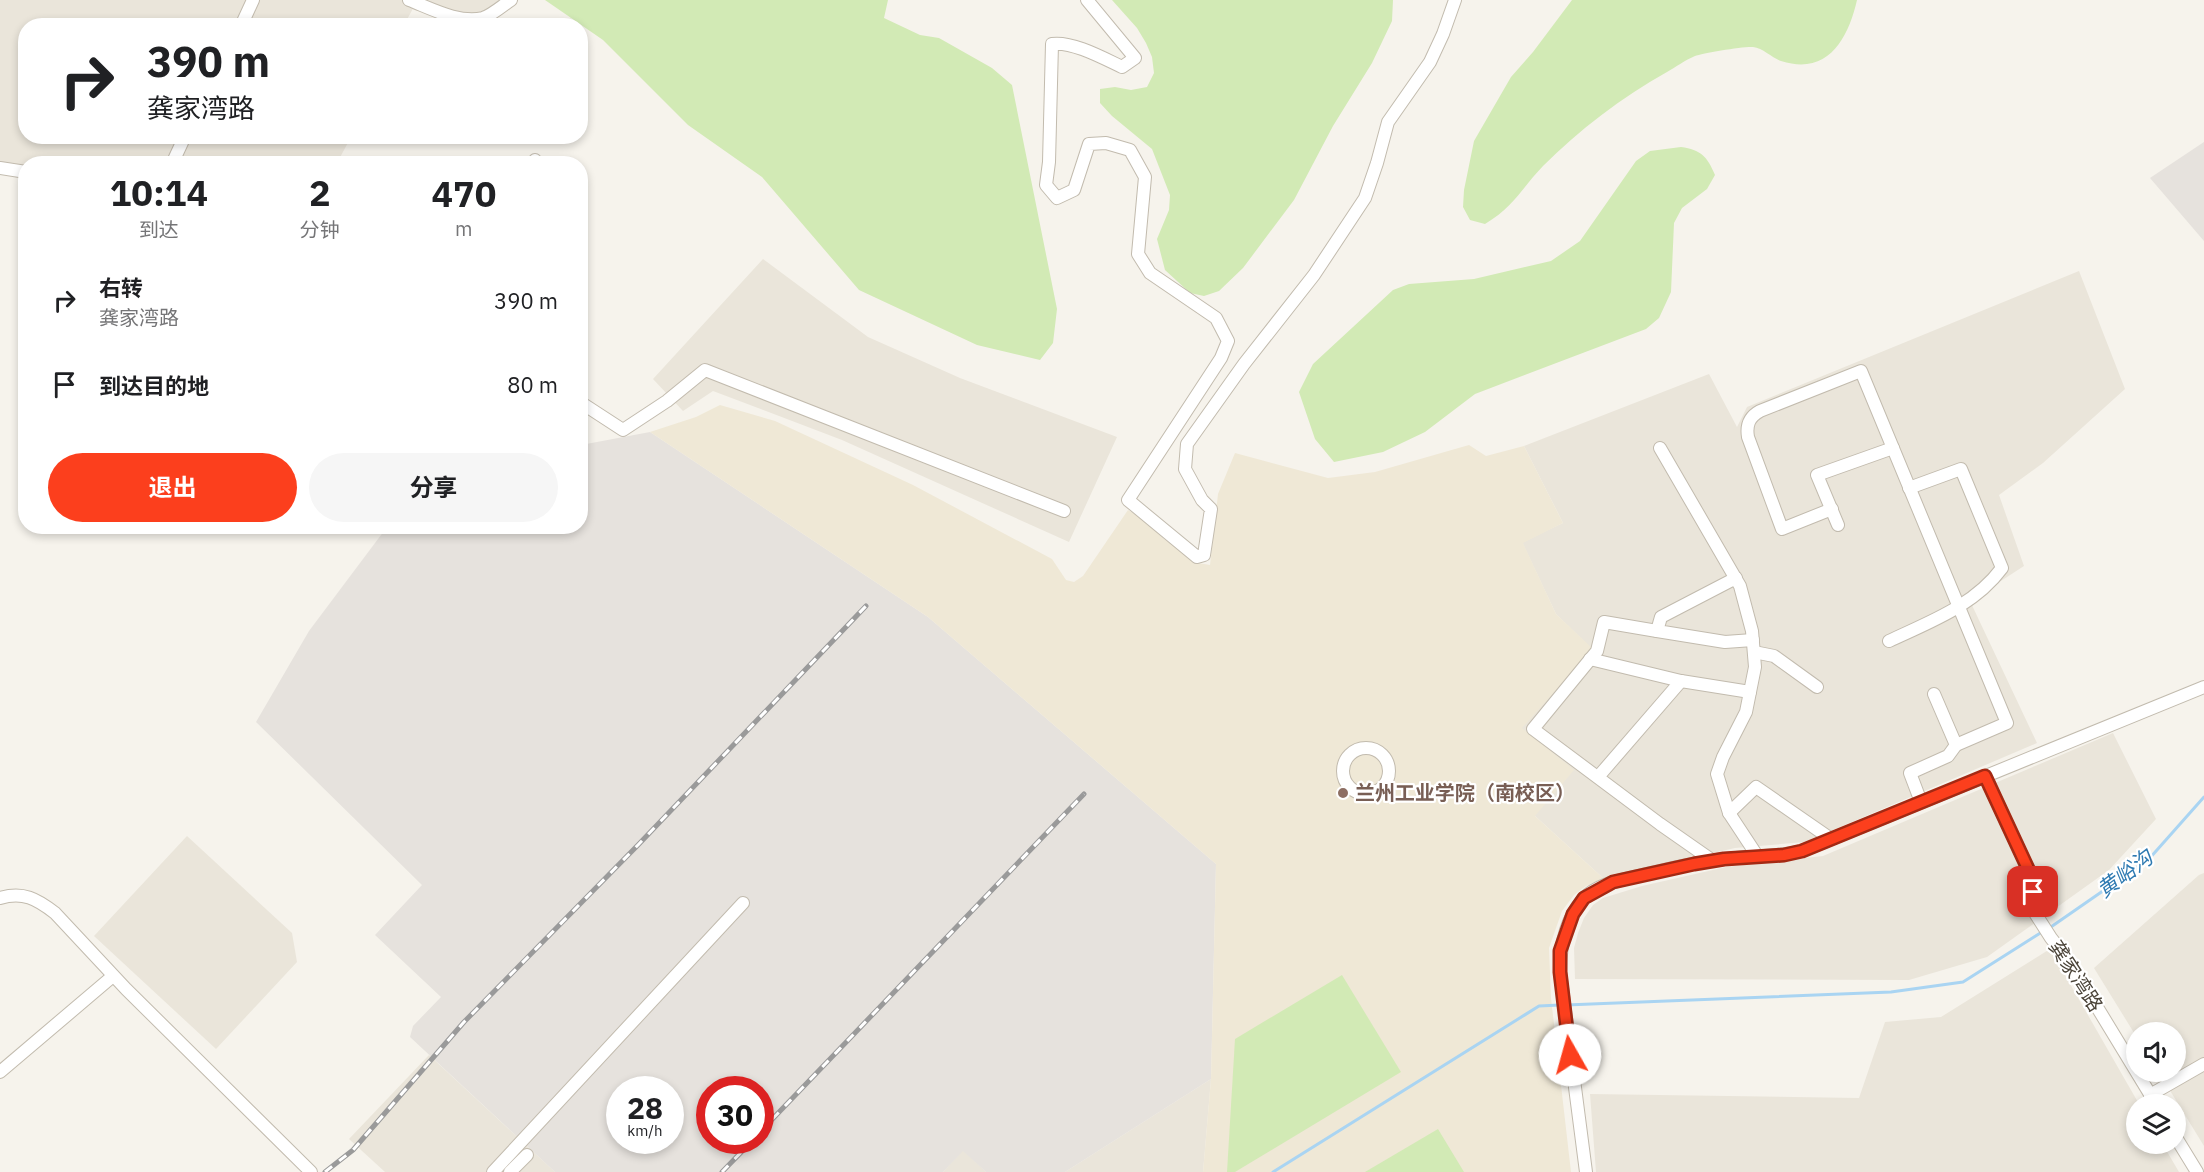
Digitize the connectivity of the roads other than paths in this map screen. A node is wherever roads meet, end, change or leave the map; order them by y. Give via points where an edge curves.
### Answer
1 (252, 0) edge
2 (409, 0) edge
3 (511, 0) edge
4 (1087, 0) edge
5 (1455, 0) edge
6 (244, 18) edge
7 (467, 18) edge
8 (479, 18) edge
9 (0, 168) edge
10 (18, 171) edge
11 (588, 407) edge
12 (1660, 448) dead end
13 (1893, 448) junction
14 (1909, 488) junction
15 (1832, 509) junction
16 (1064, 511) dead end
17 (1838, 525) dead end
18 (1736, 578) junction
19 (1959, 608) junction
20 (1657, 631) junction
21 (1889, 641) dead end
22 (1753, 646) junction
23 (1590, 659) junction
24 (1681, 681) junction
25 (1816, 687) dead end
26 (2204, 687) edge
27 (1750, 692) junction
28 (1934, 694) dead end
29 (1956, 745) junction
30 (1985, 776) junction
31 (1598, 777) junction
32 (1921, 802) junction
33 (1730, 813) junction
34 (1831, 839) junction
35 (1758, 857) junction
36 (1713, 861) junction
37 (0, 898) edge
38 (742, 903) dead end
39 (113, 975) junction
40 (2204, 1064) edge
41 (0, 1072) edge
42 (2149, 1094) edge
43 (2162, 1094) edge
44 (2186, 1154) edge
45 (527, 1155) dead end
46 (311, 1172) edge
47 (493, 1172) edge
48 (510, 1172) edge
49 (1586, 1172) edge
50 (2197, 1172) edge

1 - 6 street
2 - 7 street
3 - 8 street
4 - 5 street via 1135,58 1122,67 1063,42 1052,44 1046,185 1057,198 1074,190 1089,144 1106,143 1131,150 1144,177 1138,254 1150,273 1216,318 1228,341 1221,358 1128,500 1197,557 1204,555 1211,509 1185,469 1188,444 1314,275 1365,198 1388,122 1430,62
9 - 10 street
11 - 16 street via 623,430 705,370
12 - 18 street
13 - 14 street
13 - 15 street via 1817,475
13 - 15 street via 1861,371 1754,414 1748,425 1748,437 1782,529
14 - 19 street
14 - 19 street via 1961,469 2002,568
15 - 17 street
18 - 20 street via 1661,617
18 - 22 street
19 - 21 street
19 - 29 street via 2007,723
20 - 22 street
20 - 23 street via 1604,622 1597,651
22 - 25 street
22 - 27 street via 1755,667
23 - 24 street
23 - 31 street via 1533,729
24 - 27 street
24 - 31 street
26 - 30 street
27 - 33 street via 1746,712 1717,774
28 - 29 street
29 - 32 street via 1948,756 1910,773
30 - 32 street
30 - 42 street, 龚家湾路 via 2030,873 2035,913
31 - 36 street
32 - 34 street
33 - 34 street via 1756,787
33 - 35 street
34 - 35 street via 1802,851
35 - 36 street
36 - 49 street via 1613,882 1584,898 1573,914 1560,951 1562,991
37 - 39 street via 26,895 44,904
38 - 47 street
39 - 41 street
39 - 46 street
40 - 43 street
44 - 50 street
45 - 48 street

